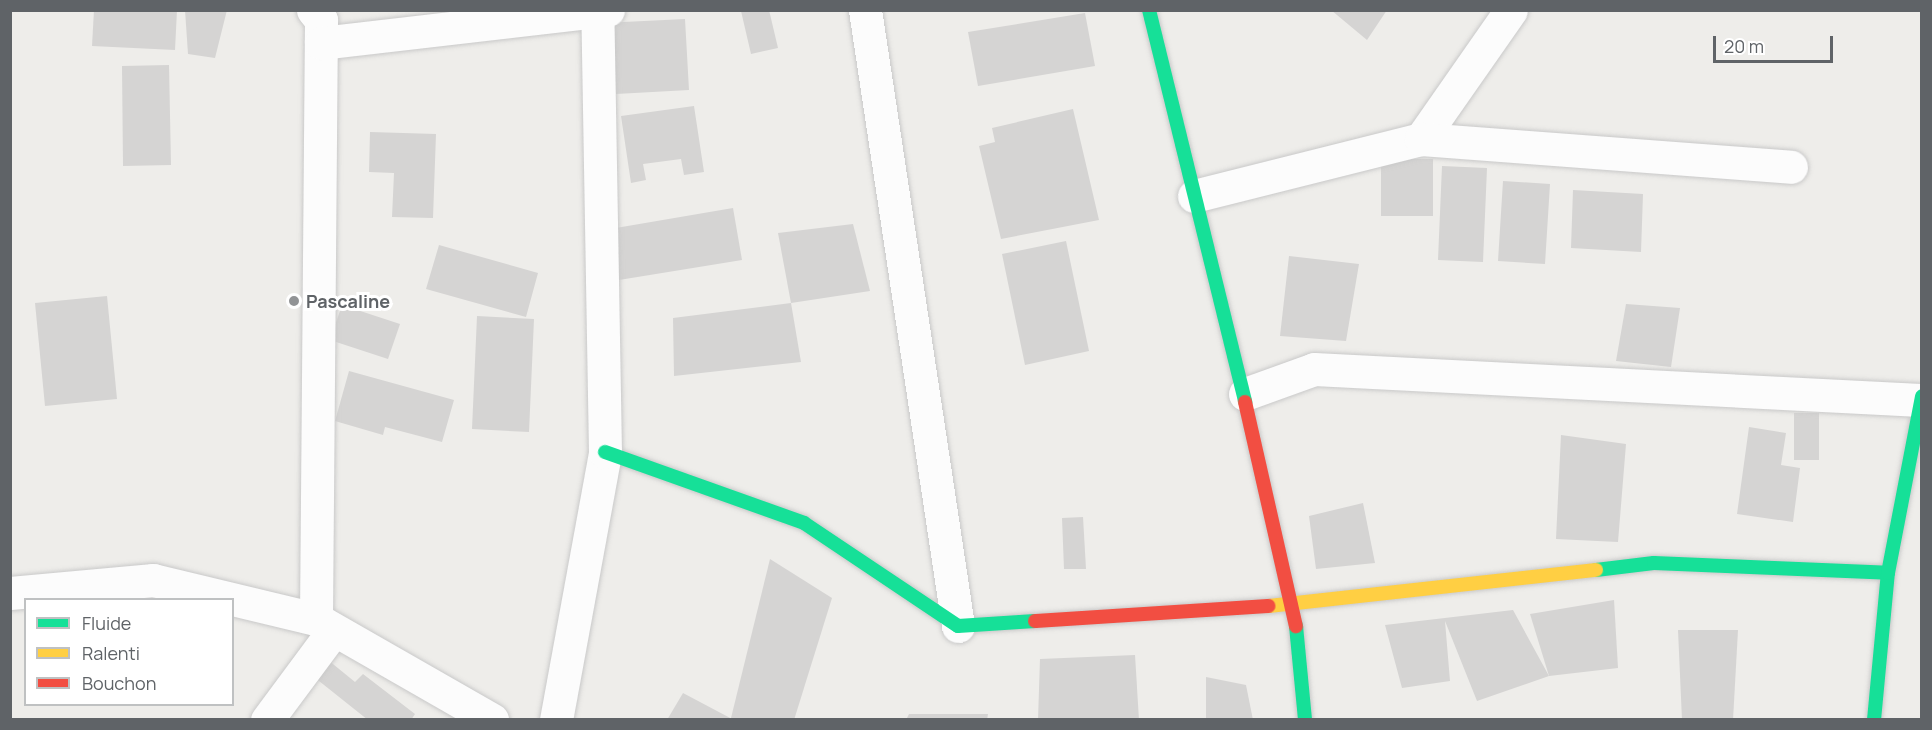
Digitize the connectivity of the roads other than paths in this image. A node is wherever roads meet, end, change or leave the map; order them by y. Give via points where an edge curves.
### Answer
1 (313, 10) edge
2 (865, 10) edge
3 (1149, 10) edge
4 (1511, 10) edge
5 (603, 11) edge
6 (321, 43) junction
7 (1421, 140) junction
8 (1791, 167) dead end
9 (1194, 196) junction
10 (1245, 394) junction
11 (1921, 398) edge
12 (605, 452) junction
13 (1888, 573) junction
14 (10, 593) edge
15 (221, 598) edge
16 (234, 601) edge
17 (1294, 604) junction
18 (324, 625) junction
19 (958, 626) junction
20 (267, 720) edge
21 (492, 720) edge
22 (556, 720) edge
23 (1305, 720) edge
24 (1874, 720) edge

1 - 6 street via 321,20
2 - 19 street
3 - 9 street
4 - 7 street
5 - 6 street
5 - 12 street
6 - 18 street
7 - 8 street
7 - 9 street
9 - 10 street
10 - 11 street via 1314,369
10 - 17 street
11 - 13 street
12 - 19 street via 804,523
12 - 22 street
13 - 17 street via 1654,563
13 - 24 street
14 - 15 street via 153,580
16 - 18 street
17 - 19 street
17 - 23 street
18 - 20 street
18 - 21 street

